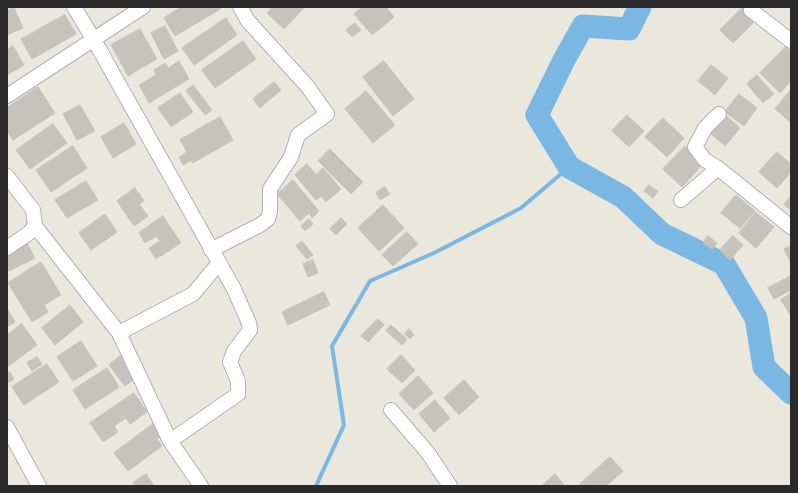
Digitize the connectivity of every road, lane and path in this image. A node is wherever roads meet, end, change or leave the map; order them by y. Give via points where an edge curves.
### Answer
1 (74, 7) edge
2 (143, 7) edge
3 (240, 7) edge
4 (751, 10) dead end
5 (94, 40) junction
6 (791, 41) edge
7 (7, 96) edge
8 (719, 114) dead end
9 (718, 168) junction
10 (7, 176) edge
11 (681, 200) dead end
12 (35, 226) junction
13 (791, 227) edge
14 (7, 248) edge
15 (211, 250) junction
16 (219, 263) junction
17 (119, 333) junction
18 (391, 410) dead end
19 (7, 427) edge
20 (170, 441) junction
21 (39, 486) edge
22 (201, 486) edge
23 (450, 486) edge

1 - 5 street
2 - 5 street
3 - 15 street via 248,20 308,87 327,114 298,135 291,157 270,189 268,219
4 - 6 street
5 - 7 street
5 - 15 street
8 - 9 street via 705,128 695,148 705,160
9 - 11 street
9 - 13 street
10 - 12 street via 33,210
12 - 14 street
12 - 17 street
15 - 16 street
16 - 17 street via 193,294
16 - 20 street via 249,323 250,330 234,351 230,362 238,381 238,394
17 - 20 street
18 - 23 street via 428,454
19 - 21 street
20 - 22 street

